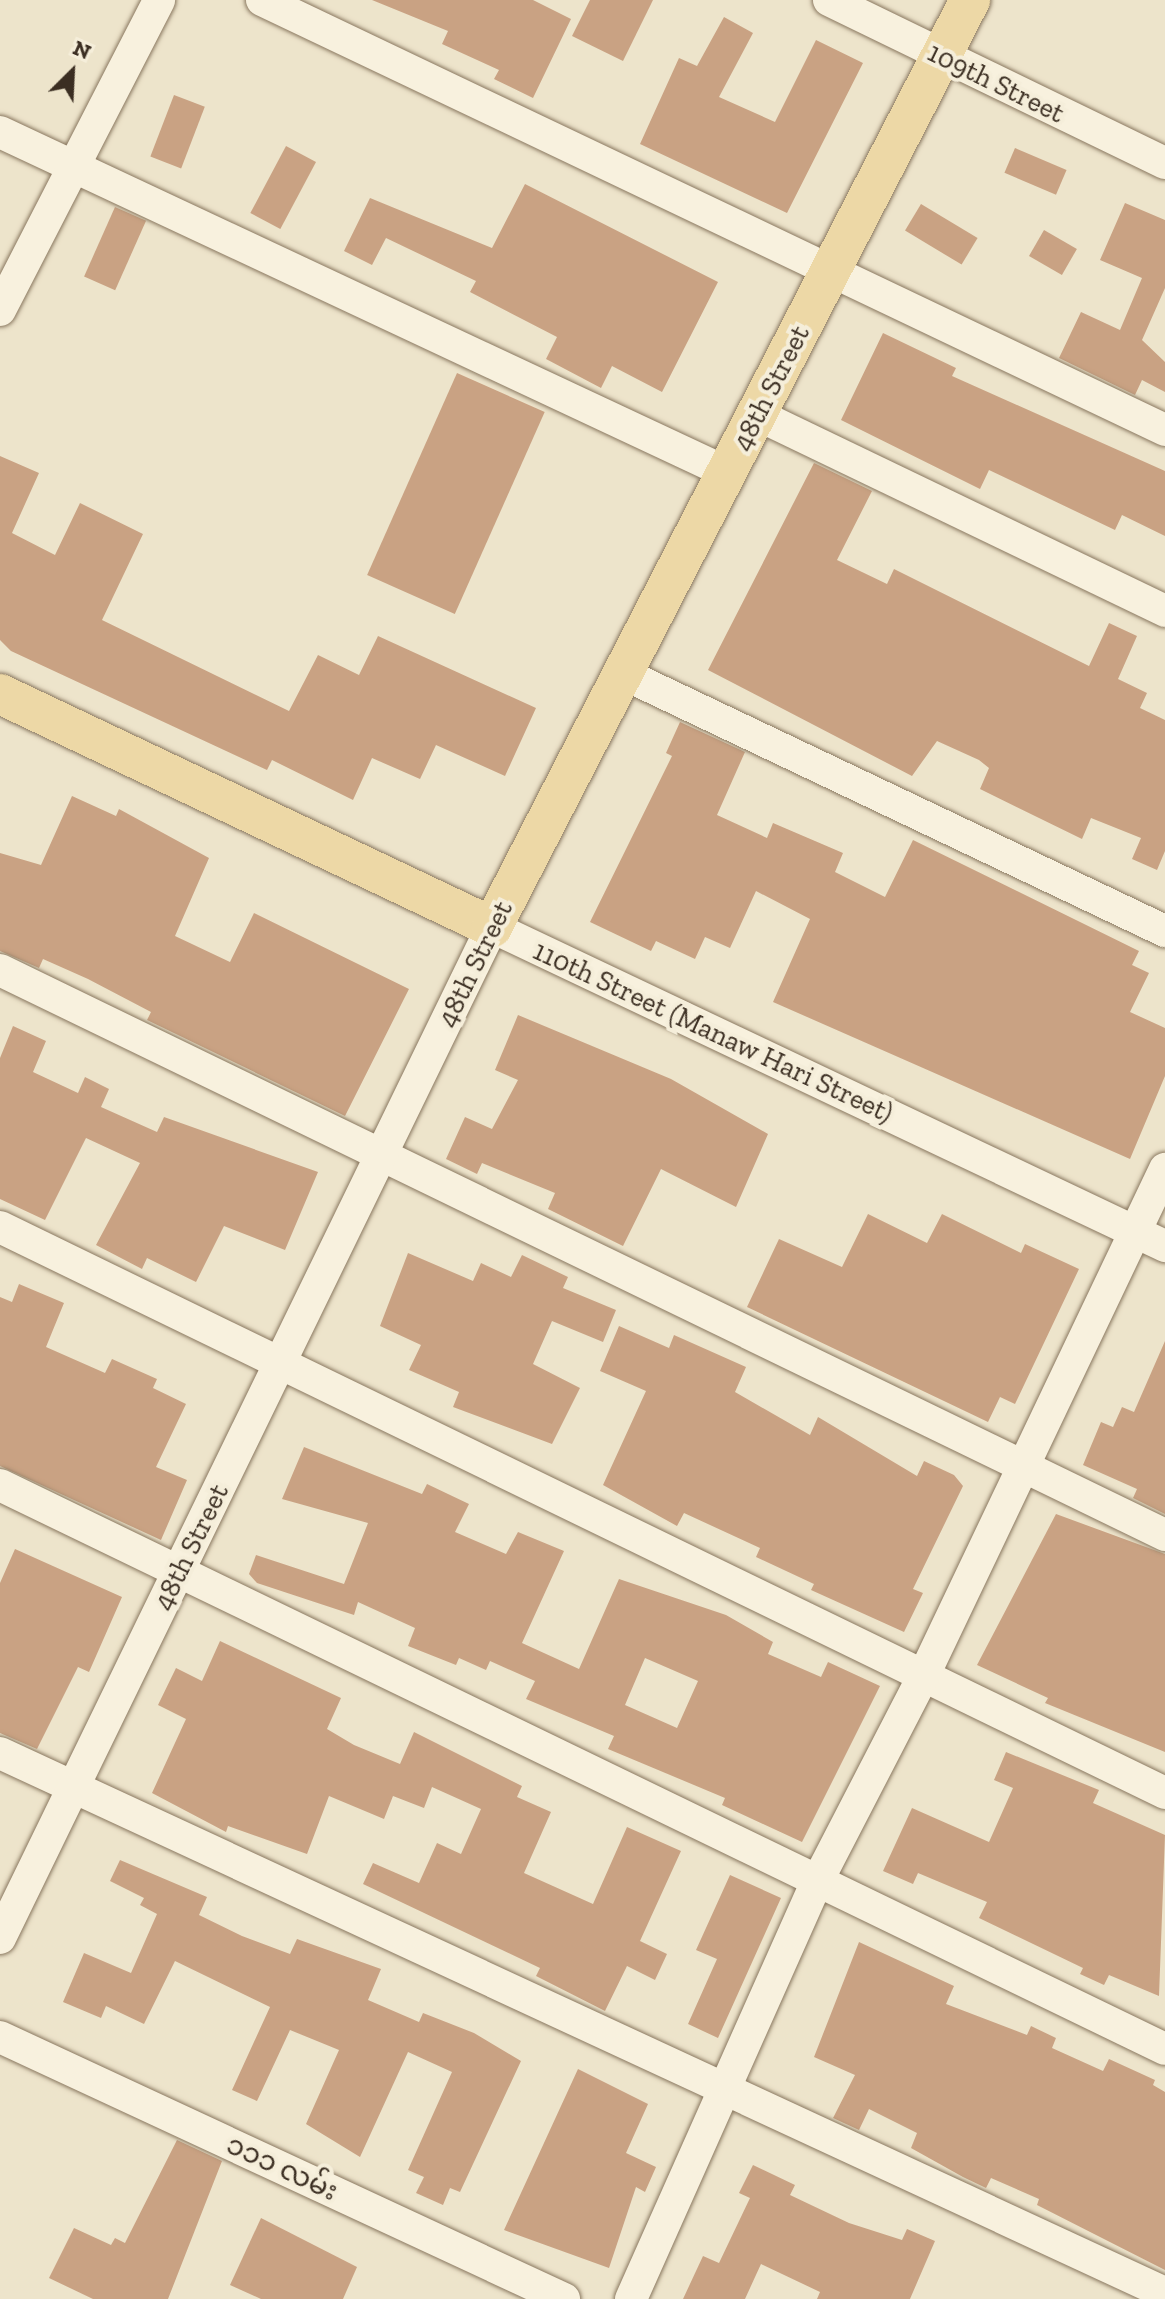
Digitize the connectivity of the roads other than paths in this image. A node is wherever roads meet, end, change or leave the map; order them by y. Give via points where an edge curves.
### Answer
1 (159, 0) edge
2 (262, 0) edge
3 (829, 0) edge
4 (970, 0) edge
5 (942, 57) junction
6 (0, 132) edge
7 (1165, 163) edge
8 (73, 165) junction
9 (830, 270) junction
10 (0, 310) edge
11 (758, 415) junction
12 (1165, 430) edge
13 (728, 473) junction
14 (1165, 611) edge
15 (626, 675) junction
16 (0, 694) edge
17 (492, 927) junction
18 (1165, 931) edge
19 (0, 970) edge
20 (380, 1157) junction
21 (1165, 1169) edge
22 (0, 1227) edge
23 (1134, 1231) junction
24 (1165, 1246) edge
25 (281, 1362) junction
26 (1024, 1467) junction
27 (0, 1485) edge
28 (1165, 1535) edge
29 (181, 1567) junction
30 (923, 1677) junction
31 (0, 1753) edge
32 (72, 1787) junction
33 (1165, 1793) edge
34 (817, 1882) junction
35 (0, 1938) edge
36 (0, 2037) edge
37 (1165, 2049) edge
38 (728, 2089) junction
39 (1165, 2293) edge
40 (564, 2299) edge
41 (631, 2299) edge

1 - 8 street
2 - 9 street
3 - 5 street, 109th Street
4 - 5 main road, 48th Street
5 - 7 street, 109th Street
5 - 9 main road, 48th Street
6 - 8 street
8 - 10 street
8 - 13 street
9 - 11 main road, 48th Street
9 - 12 street
11 - 13 main road, 48th Street
11 - 14 street
13 - 15 main road, 48th Street
15 - 17 main road, 48th Street
15 - 18 street
16 - 17 main road, 110th Street (Manaw Hari Street)
17 - 20 street, 48th Street
17 - 23 street, 110th Street (Manaw Hari Street)
19 - 20 street
20 - 25 street, 48th Street
20 - 26 street
21 - 23 street
22 - 25 street
23 - 24 street, 110th Street (Manaw Hari Street)
23 - 26 street
25 - 29 street, 48th Street
25 - 30 street
26 - 28 street
26 - 30 street
27 - 29 street
29 - 32 street, 48th Street
29 - 34 street
30 - 33 street
30 - 34 street
31 - 32 street
32 - 35 street, 48th Street
32 - 38 street
34 - 37 street
34 - 38 street
36 - 40 street, ၁၁၁ လမ်း
38 - 39 street
38 - 41 street

